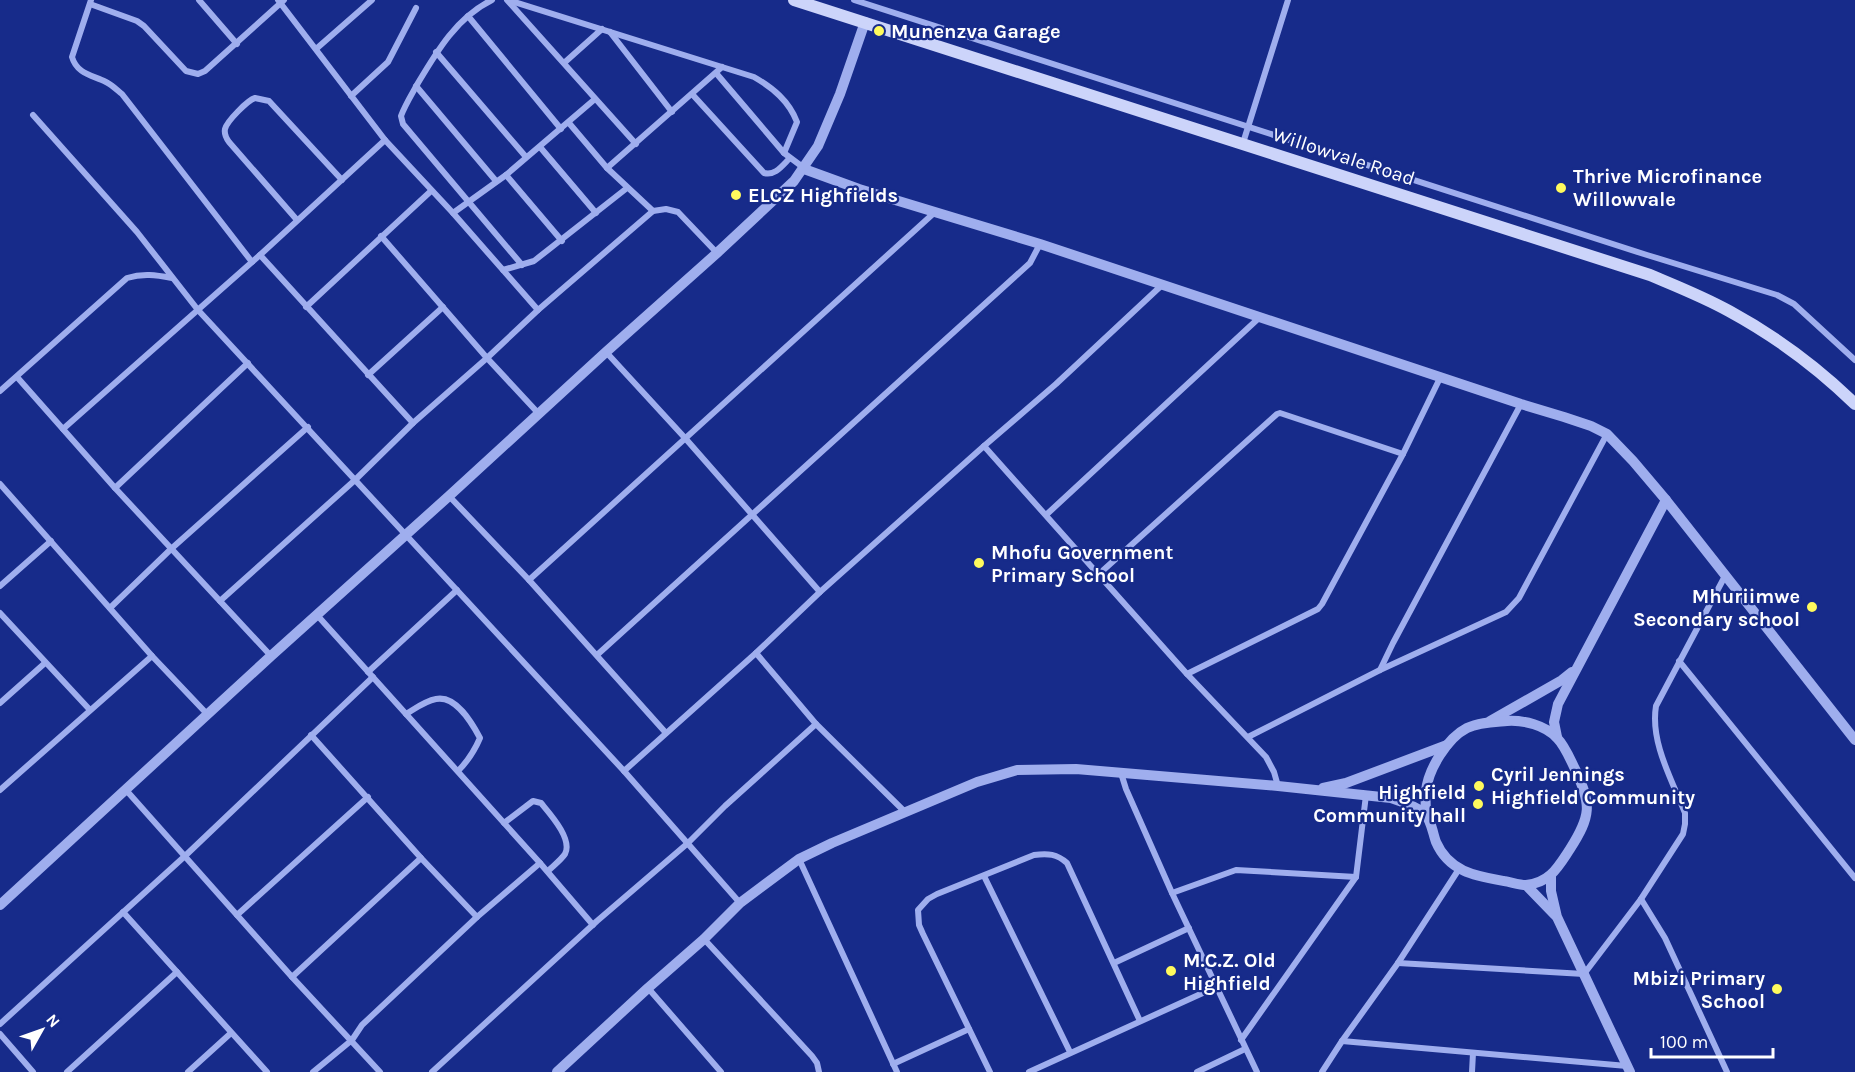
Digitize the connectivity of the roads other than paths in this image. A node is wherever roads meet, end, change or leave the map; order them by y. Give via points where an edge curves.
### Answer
1 (199, 0) edge
2 (372, 0) edge
3 (492, 0) edge
4 (507, 0) edge
5 (794, 0) edge
6 (854, 0) edge
7 (1288, 0) edge
8 (281, 1) edge
9 (91, 2) edge
10 (416, 8) dead end
11 (468, 16) junction
12 (865, 22) junction
13 (602, 29) junction
14 (609, 31) junction
15 (237, 44) junction
16 (315, 49) junction
17 (436, 52) junction
18 (564, 63) junction
19 (722, 68) junction
20 (716, 73) junction
21 (416, 86) junction
22 (692, 94) junction
23 (351, 96) junction
24 (595, 99) junction
25 (672, 112) junction
26 (33, 115) dead end
27 (569, 123) junction
28 (1247, 126) junction
29 (561, 129) junction
30 (385, 140) junction
31 (1243, 143) junction
32 (636, 144) junction
33 (540, 147) junction
34 (787, 156) junction
35 (526, 157) junction
36 (607, 168) junction
37 (804, 169) junction
38 (506, 175) junction
39 (342, 180) junction
40 (496, 182) junction
41 (627, 188) junction
42 (431, 191) junction
43 (468, 202) junction
44 (654, 211) junction
45 (453, 213) junction
46 (596, 213) junction
47 (934, 213) junction
48 (297, 220) junction
49 (381, 236) junction
50 (561, 241) junction
51 (1040, 244) junction
52 (717, 254) junction
53 (260, 255) junction
54 (252, 262) junction
55 (522, 265) junction
56 (503, 270) junction
57 (172, 278) junction
58 (1162, 285) junction
59 (306, 307) junction
60 (443, 307) junction
61 (198, 310) junction
62 (538, 310) junction
63 (1260, 317) junction
64 (606, 352) junction
65 (487, 358) junction
66 (1855, 360) edge
67 (248, 363) junction
68 (368, 375) junction
69 (1442, 376) junction
70 (16, 377) junction
71 (0, 391) edge
72 (1521, 404) junction
73 (1855, 404) edge
74 (539, 414) junction
75 (413, 423) junction
76 (308, 427) junction
77 (63, 429) junction
78 (1607, 435) junction
79 (686, 438) junction
80 (984, 446) junction
81 (1403, 454) junction
82 (355, 480) junction
83 (0, 484) edge
84 (115, 488) junction
85 (6, 491) junction
86 (0, 496) edge
87 (449, 496) junction
88 (1666, 500) junction
89 (752, 515) junction
90 (1046, 515) junction
91 (407, 534) junction
92 (51, 542) junction
93 (171, 549) junction
94 (1099, 574) junction
95 (1725, 576) junction
96 (530, 580) junction
97 (0, 586) edge
98 (457, 590) junction
99 (820, 592) junction
100 (220, 601) junction
101 (110, 608) junction
102 (0, 613) edge
103 (317, 615) junction
104 (756, 653) junction
105 (597, 655) junction
106 (152, 656) junction
107 (271, 656) junction
108 (1679, 661) junction
109 (45, 663) junction
110 (1575, 669) junction
111 (1380, 670) junction
112 (371, 674) junction
113 (1187, 674) junction
114 (0, 703) edge
115 (90, 710) junction
116 (406, 714) junction
117 (208, 715) junction
118 (1487, 722) junction
119 (816, 724) junction
120 (666, 733) junction
121 (311, 735) junction
122 (1248, 737) junction
123 (1557, 737) junction
124 (1855, 740) edge
125 (1447, 744) junction
126 (458, 771) junction
127 (624, 771) junction
128 (1121, 773) junction
129 (1278, 786) junction
130 (0, 790) edge
131 (126, 790) junction
132 (1317, 790) junction
133 (1366, 795) junction
134 (368, 797) junction
135 (905, 813) junction
136 (1426, 814) junction
137 (504, 823) junction
138 (688, 843) junction
139 (185, 856) junction
140 (421, 858) junction
141 (799, 859) junction
142 (540, 862) junction
143 (1459, 869) junction
144 (548, 871) junction
145 (984, 876) junction
146 (1551, 876) junction
147 (1356, 877) junction
148 (1855, 878) edge
149 (1526, 885) junction
150 (1172, 893) junction
151 (1641, 899) junction
152 (740, 903) junction
153 (0, 905) edge
154 (123, 912) junction
155 (237, 915) junction
156 (477, 917) junction
157 (1557, 917) junction
158 (593, 925) junction
159 (1188, 928) junction
160 (704, 939) junction
161 (1114, 963) junction
162 (1398, 963) junction
163 (177, 972) junction
164 (1584, 974) junction
165 (292, 977) junction
166 (1216, 987) junction
167 (648, 988) junction
168 (1140, 1021) junction
169 (0, 1024) edge
170 (969, 1029) junction
171 (231, 1033) junction
172 (0, 1034) edge
173 (352, 1040) junction
174 (1241, 1040) junction
175 (1342, 1041) junction
176 (1245, 1049) junction
177 (1070, 1053) junction
178 (1473, 1053) junction
179 (893, 1064) junction
180 (1629, 1069) edge
181 (33, 1072) edge
182 (67, 1072) edge
183 (188, 1072) edge
184 (267, 1072) edge
185 (313, 1072) edge
186 (380, 1072) edge
187 (432, 1072) edge
188 (557, 1072) edge
189 (721, 1072) edge
190 (819, 1072) edge
191 (897, 1072) edge
192 (990, 1072) edge
193 (1029, 1072) edge
194 (1197, 1072) edge
195 (1257, 1072) edge
196 (1322, 1072) edge
197 (1472, 1072) edge
198 (1727, 1072) edge

1 - 15 street
2 - 16 street
3 - 11 street
4 - 13 street
4 - 18 street
5 - 12 main road, Willowvale Road
6 - 28 street
7 - 28 street
8 - 15 street
8 - 16 street
9 - 15 street via 138,21 192,74 205,71
9 - 54 street via 72,57 74,64 122,94
10 - 23 street via 388,62
11 - 17 street
11 - 29 street
12 - 31 main road, Willowvale Road
12 - 37 street via 840,94
13 - 14 street
13 - 18 street
14 - 19 street
14 - 25 street
16 - 23 street
17 - 21 street
17 - 35 street
18 - 24 street
19 - 20 street
19 - 34 street via 754,77 772,88 792,111 797,122
20 - 22 street
20 - 34 street
21 - 40 street
21 - 43 street via 401,120
22 - 25 street
22 - 34 street via 764,173 771,174
23 - 30 street
24 - 27 street
24 - 32 street
25 - 32 street
26 - 57 street via 137,232
27 - 29 street
27 - 36 street
28 - 31 street
28 - 66 street via 1777,295 1794,304
29 - 33 street
30 - 39 street
30 - 42 street
31 - 73 main road, Willowvale Road via 1650,275 1729,310 1807,363
32 - 36 street
33 - 35 street
33 - 46 street
34 - 37 street
35 - 38 street
36 - 41 street
37 - 47 street
37 - 52 street
38 - 40 street
38 - 50 street
39 - 48 street
39 - 48 street via 269,101 255,98 247,102 227,125 225,136
40 - 43 street
41 - 44 street
41 - 46 street
42 - 45 street
42 - 49 street
43 - 45 street
43 - 55 street
44 - 52 street via 678,212
44 - 62 street
45 - 56 street
46 - 50 street
47 - 51 street
47 - 79 street
48 - 53 street
49 - 59 street
49 - 60 street
50 - 55 street
51 - 58 street
51 - 89 street via 1030,263
52 - 64 street
53 - 54 street
53 - 59 street
54 - 61 street
55 - 56 street
56 - 62 street
57 - 61 street
57 - 70 street via 149,274 127,278
58 - 63 street
58 - 80 street
59 - 68 street
60 - 65 street
60 - 68 street
61 - 67 street
61 - 77 street
62 - 65 street
63 - 69 street
63 - 90 street
64 - 74 street
64 - 79 street
65 - 74 street
65 - 75 street
67 - 76 street
67 - 84 street
68 - 75 street
69 - 72 street
69 - 81 street
70 - 71 street
70 - 77 street
72 - 78 street
72 - 111 street
74 - 87 street
75 - 82 street
76 - 82 street
76 - 93 street
77 - 84 street
78 - 88 street
78 - 111 street via 1514,605 1497,617
79 - 89 street
79 - 96 street
80 - 90 street
80 - 99 street
81 - 94 street via 1277,414
81 - 113 street via 1318,609
82 - 91 street
82 - 100 street
83 - 85 street
84 - 93 street
85 - 86 street
85 - 92 street
87 - 91 street
87 - 96 street
88 - 95 street
88 - 110 street
89 - 99 street
89 - 105 street
90 - 94 street
91 - 98 street
91 - 103 street
92 - 97 street
92 - 101 street
93 - 100 street
93 - 101 street
94 - 113 street
95 - 108 street
95 - 124 street
96 - 105 street
98 - 112 street
98 - 127 street
99 - 104 street
100 - 107 street
101 - 106 street
102 - 109 street
103 - 107 street
103 - 112 street
104 - 119 street
104 - 120 street
105 - 120 street
106 - 115 street
106 - 117 street
107 - 117 street
108 - 148 street
108 - 151 street via 1653,719 1655,736 1685,813 1685,824 1683,834
109 - 114 street
109 - 115 street
110 - 118 street
110 - 123 street via 1558,704 1554,722
111 - 122 street
112 - 116 street
112 - 121 street
113 - 122 street
115 - 130 street
116 - 126 street
116 - 126 street via 439,698 463,712 480,738
117 - 131 street
118 - 123 street via 1534,724
118 - 125 street via 1466,728
119 - 135 street
119 - 138 street
120 - 127 street
121 - 134 street
121 - 139 street
122 - 129 street via 1266,757
123 - 146 street via 1586,792 1588,807 1582,828
125 - 132 street via 1346,783
125 - 136 street via 1433,767 1426,790
126 - 137 street
127 - 138 street
128 - 129 street
128 - 135 street via 1017,770 977,782
128 - 150 street
129 - 132 street
131 - 139 street
131 - 153 street
132 - 133 street
133 - 136 street via 1391,798
133 - 147 street
134 - 140 street
134 - 155 street
135 - 141 street
136 - 143 street via 1437,845
137 - 142 street
137 - 144 street via 533,801 541,803 564,834 567,846 565,854
138 - 152 street
138 - 158 street
139 - 154 street
139 - 155 street
140 - 156 street
140 - 165 street
141 - 152 street
141 - 179 street
142 - 144 street
142 - 156 street
143 - 149 street via 1473,876
143 - 162 street
144 - 158 street
145 - 161 street via 1034,855 1059,856 1068,863
145 - 170 street via 928,898 918,910 919,925
145 - 177 street
146 - 149 street
146 - 157 street
147 - 150 street via 1236,870
147 - 174 street
149 - 157 street
150 - 159 street
151 - 164 street
151 - 198 street via 1665,938
152 - 160 street
154 - 163 street
154 - 169 street
155 - 165 street
156 - 173 street via 362,1025
157 - 164 street
158 - 187 street
159 - 161 street
159 - 166 street
160 - 167 street
160 - 190 street via 812,1056
161 - 168 street
162 - 164 street
162 - 175 street
163 - 171 street
163 - 182 street
164 - 180 street
165 - 173 street
166 - 168 street
166 - 174 street
167 - 188 street
167 - 189 street
168 - 177 street
170 - 179 street
170 - 192 street
171 - 183 street
171 - 184 street
172 - 181 street
173 - 185 street
173 - 186 street
174 - 176 street
175 - 178 street
175 - 196 street
176 - 194 street
176 - 195 street
177 - 193 street
178 - 180 street
178 - 197 street
179 - 191 street

